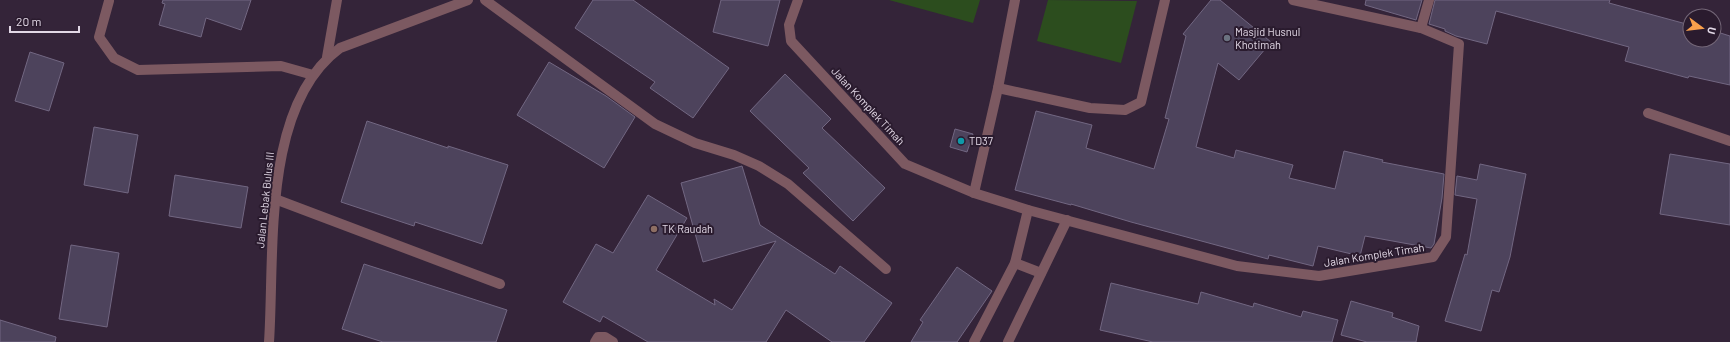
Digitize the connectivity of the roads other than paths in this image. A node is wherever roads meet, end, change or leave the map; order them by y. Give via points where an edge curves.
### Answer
1 (337, 0) edge
2 (468, 0) edge
3 (484, 0) edge
4 (798, 0) edge
5 (1015, 0) edge
6 (1165, 0) edge
7 (1429, 0) edge
8 (109, 1) dead end
9 (1299, 1) edge
10 (1421, 28) junction
11 (326, 57) junction
12 (313, 75) junction
13 (998, 88) junction
14 (1648, 113) dead end
15 (1730, 141) edge
16 (974, 193) junction
17 (275, 199) junction
18 (1028, 210) junction
19 (1067, 220) junction
20 (1015, 262) junction
21 (886, 269) dead end
22 (1041, 273) junction
23 (500, 284) dead end
24 (269, 342) edge
25 (595, 342) edge
26 (613, 342) edge
27 (974, 342) edge
28 (1008, 342) edge

1 - 11 street
2 - 11 street, Jalan Lebak Bulus III via 340,48
3 - 21 street via 655,124 695,143 760,166 788,184
4 - 16 street, Jalan Komplek Timah via 789,25 792,42 905,164
5 - 13 street
6 - 13 street via 1141,102 1125,110 1090,108
7 - 10 street
8 - 12 street via 99,37 114,58 138,70 281,66
9 - 10 street, Jalan Komplek Timah
10 - 19 street, Jalan Komplek Timah via 1459,44 1446,237 1433,257 1319,276 1237,266
11 - 12 street, Jalan Lebak Bulus III
12 - 17 street, Jalan Lebak Bulus III via 292,114 282,150
13 - 16 street
14 - 15 street
16 - 18 street, Jalan Komplek Timah
17 - 23 street
17 - 24 street, Jalan Lebak Bulus III
18 - 19 street, Jalan Komplek Timah
18 - 20 street
19 - 22 street
20 - 22 street
20 - 27 street
22 - 28 street
25 - 26 street via 598,337

